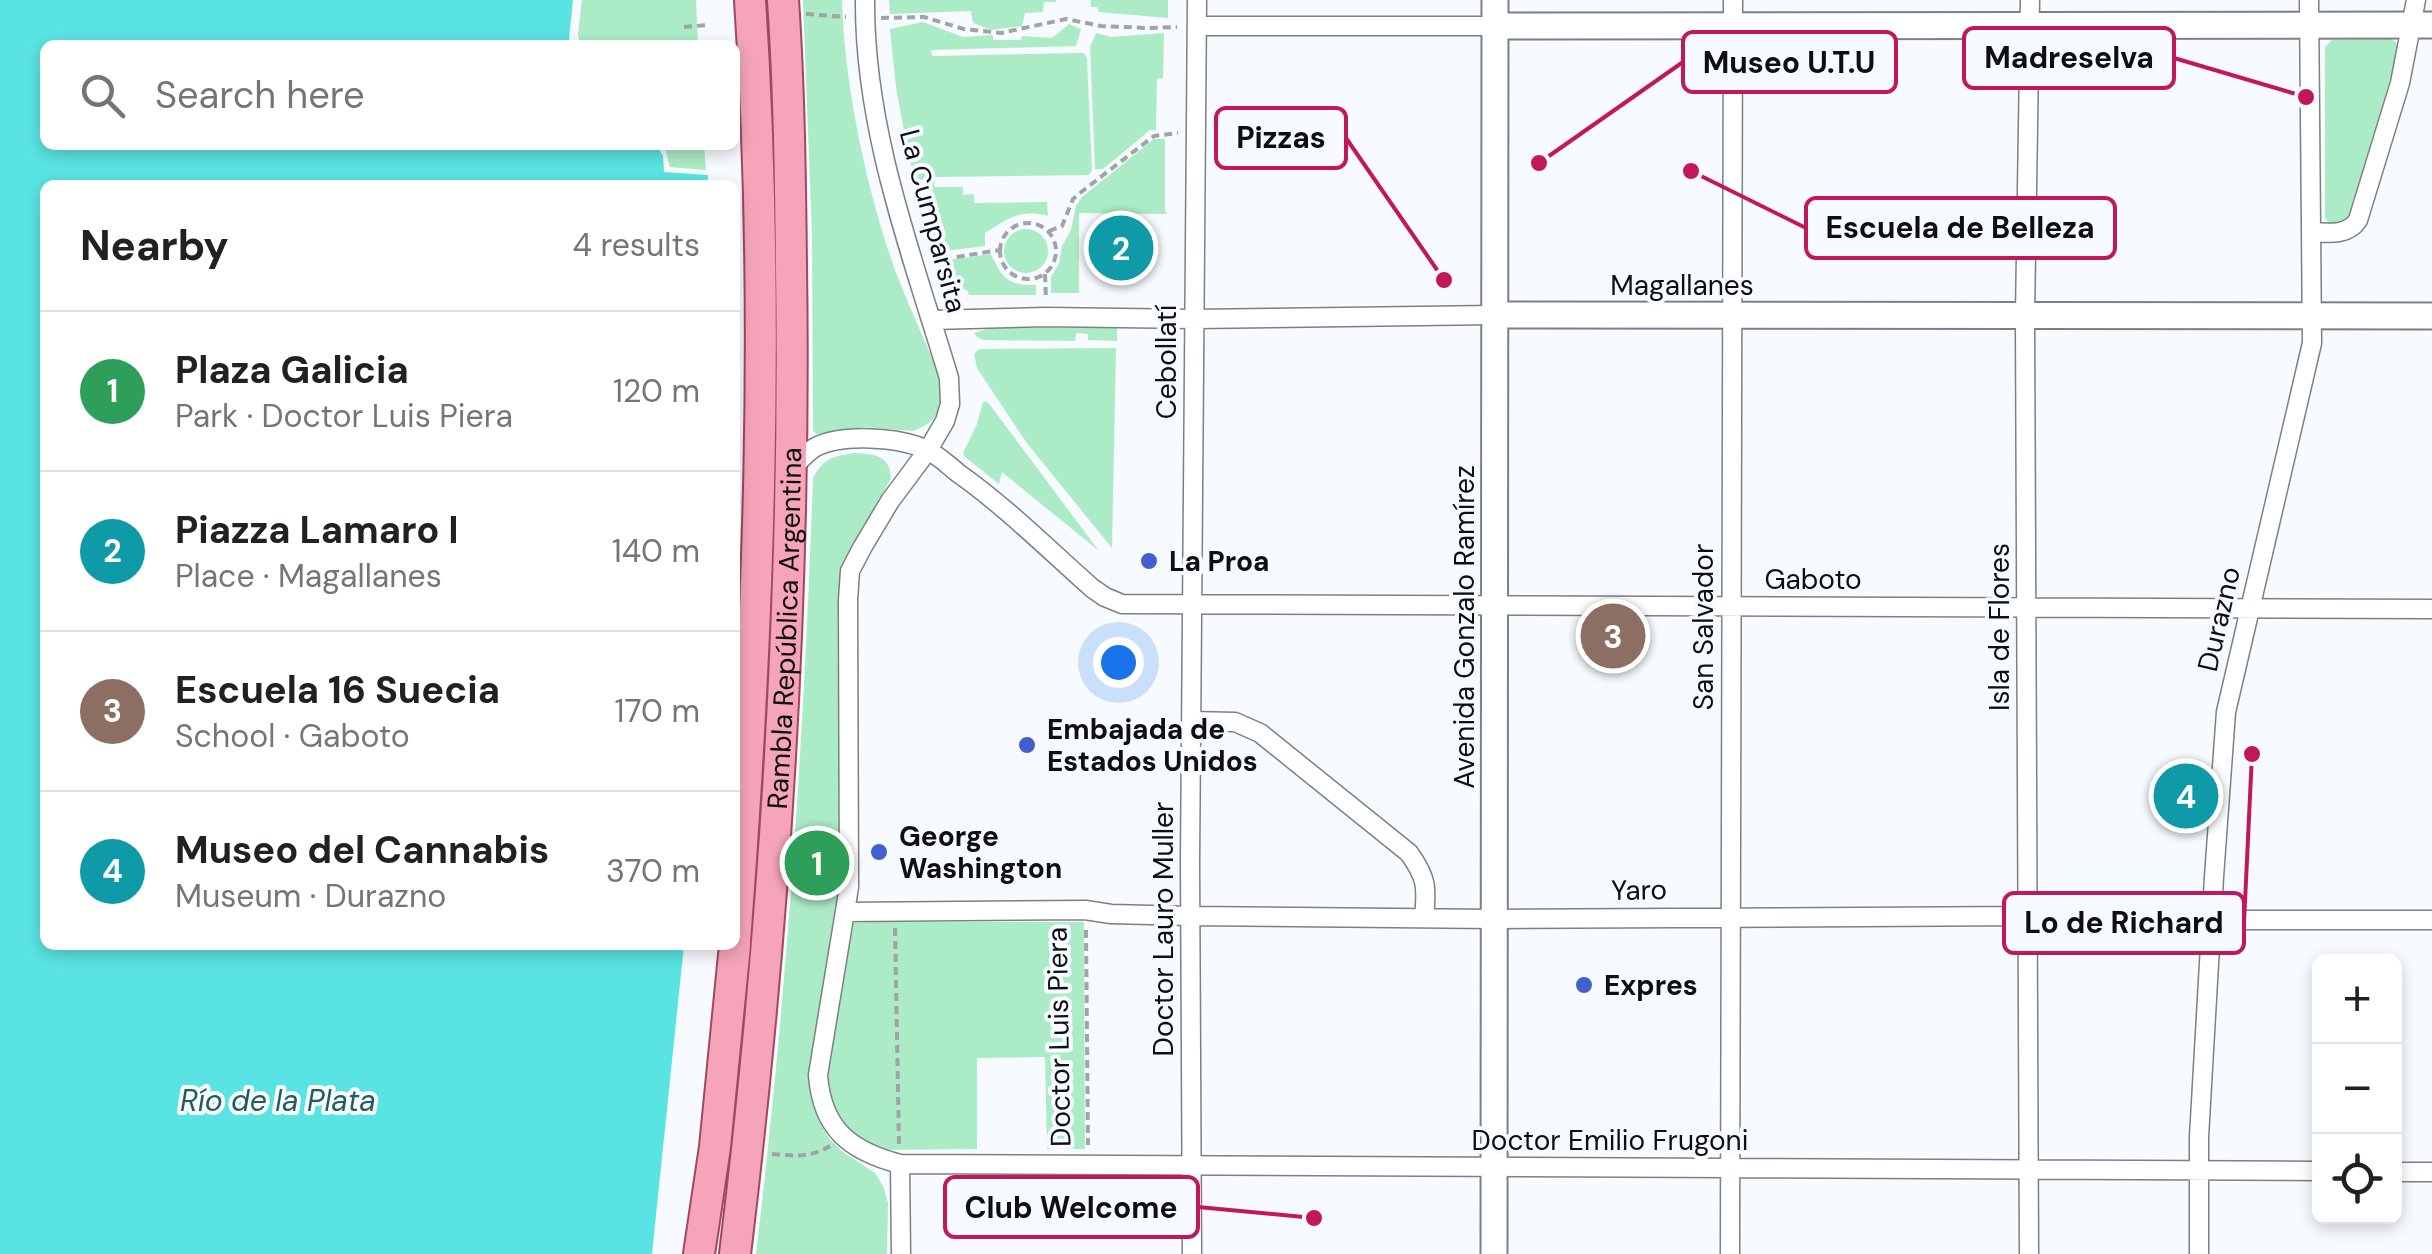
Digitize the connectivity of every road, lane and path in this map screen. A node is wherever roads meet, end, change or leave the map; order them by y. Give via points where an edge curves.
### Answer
1 (750, 0) edge
2 (1196, 0) edge
3 (1495, 0) edge
4 (784, 6) edge
5 (865, 9) edge
6 (1733, 13) edge
7 (2030, 13) edge
8 (2309, 13) edge
9 (2420, 16) edge
10 (708, 25) dead end
11 (684, 26) dead end
12 (1197, 26) junction
13 (1495, 26) junction
14 (1197, 132) junction
15 (1049, 232) junction
16 (2311, 232) junction
17 (1000, 250) junction
18 (914, 265) junction
19 (1045, 274) junction
20 (1494, 315) junction
21 (1732, 315) junction
22 (1046, 316) junction
23 (2025, 316) junction
24 (2312, 316) junction
25 (2432, 316) edge
26 (1194, 319) junction
27 (932, 320) junction
28 (928, 450) junction
29 (791, 469) junction
30 (1193, 604) junction
31 (1495, 606) junction
32 (1731, 606) junction
33 (2026, 608) junction
34 (2250, 608) junction
35 (2432, 609) edge
36 (1191, 721) junction
37 (740, 879) edge
38 (1086, 910) junction
39 (846, 912) junction
40 (894, 912) junction
41 (1190, 916) junction
42 (2026, 916) junction
43 (1730, 917) junction
44 (1424, 918) junction
45 (1494, 919) junction
46 (2212, 920) junction
47 (2432, 920) edge
48 (734, 950) edge
49 (841, 1136) junction
50 (748, 1151) junction
51 (1088, 1163) junction
52 (900, 1164) junction
53 (1192, 1164) junction
54 (1494, 1168) junction
55 (1730, 1168) junction
56 (2028, 1170) junction
57 (2198, 1170) junction
58 (2312, 1171) edge
59 (2402, 1172) edge
60 (2432, 1172) edge
61 (699, 1254) edge
62 (735, 1254) edge
63 (901, 1254) edge
64 (1192, 1254) edge
65 (1494, 1254) edge
66 (1730, 1254) edge
67 (2029, 1254) edge
68 (2200, 1254) edge

1 - 37 main road, Rambla República Argentina via 761,398
2 - 12 street, Cebollatí
3 - 13 street, Avenida Gonzalo Ramírez
4 - 5 path
4 - 29 main road, Rambla República Argentina
5 - 12 path via 1000,34 1066,19 1101,26
5 - 18 street, La Cumparsita via 875,108
6 - 7 street
6 - 13 street
6 - 21 street, San Salvador
7 - 8 street
7 - 23 street, Isla de Flores
8 - 9 street
8 - 16 street, Durazno
9 - 16 street via 2358,220 2348,230
10 - 11 path
12 - 13 street
12 - 14 street, Cebollatí
13 - 20 street, Avenida Gonzalo Ramírez
14 - 15 path via 1154,136 1073,199 1062,226
14 - 26 street, Cebollatí
15 - 17 path via 1023,223 1007,233
15 - 19 path via 1057,249
16 - 24 street, Durazno
17 - 18 path
17 - 19 path via 1011,274 1028,280
18 - 27 street, La Cumparsita
19 - 22 path
20 - 21 street, Magallanes
20 - 26 street, Magallanes
20 - 31 street, Avenida Gonzalo Ramírez
21 - 23 street, Magallanes
21 - 32 street, San Salvador
22 - 26 street, Magallanes
22 - 27 street, Magallanes
23 - 24 street, Magallanes
23 - 33 street, Isla de Flores
24 - 25 street, Magallanes
24 - 34 street, Durazno via 2312,343
26 - 30 street, Cebollatí
27 - 28 street, La Cumparsita via 950,404
28 - 29 street via 848,440 818,446
28 - 30 street, Gaboto via 1105,597 1122,604
28 - 39 street via 850,572
29 - 50 main road, Rambla República Argentina via 781,773
30 - 31 street, Gaboto
30 - 36 street, Doctor Lauro Muller
31 - 32 street, Gaboto
31 - 45 street, Avenida Gonzalo Ramírez
32 - 33 street, Gaboto
32 - 43 street, San Salvador
33 - 34 street, Gaboto
33 - 42 street, Isla de Flores
34 - 35 street, Gaboto
34 - 46 street, Durazno via 2226,712
36 - 41 street, Doctor Lauro Muller
36 - 44 street via 1234,722 1260,732 1409,852 1423,872
38 - 40 street, Yaro
38 - 41 street, Yaro
38 - 51 path, Doctor Luis Piera
39 - 40 street, Yaro
39 - 49 street via 818,1075 819,1093
40 - 52 path
41 - 44 street, Yaro
41 - 53 street, Doctor Lauro Muller
42 - 43 street, Yaro
42 - 46 street, Yaro
42 - 56 street, Isla de Flores
43 - 45 street, Yaro
43 - 55 street, San Salvador
44 - 45 street, Yaro
45 - 54 street, Avenida Gonzalo Ramírez
46 - 47 street, Yaro
46 - 57 street, Durazno
48 - 61 main road, Rambla República Argentina
49 - 50 path via 802,1157
49 - 52 street
50 - 62 main road, Rambla República Argentina
51 - 52 street, Doctor Emilio Frugoni
51 - 53 street, Doctor Emilio Frugoni
52 - 63 street
53 - 54 street, Doctor Emilio Frugoni
53 - 64 street, Doctor Lauro Muller
54 - 55 street, Doctor Emilio Frugoni
54 - 65 street, Avenida Gonzalo Ramírez
55 - 56 street, Doctor Emilio Frugoni
55 - 66 street, San Salvador
56 - 57 street, Doctor Emilio Frugoni
56 - 67 street, Isla de Flores
57 - 58 street, Doctor Emilio Frugoni
57 - 68 street, Durazno
59 - 60 street

